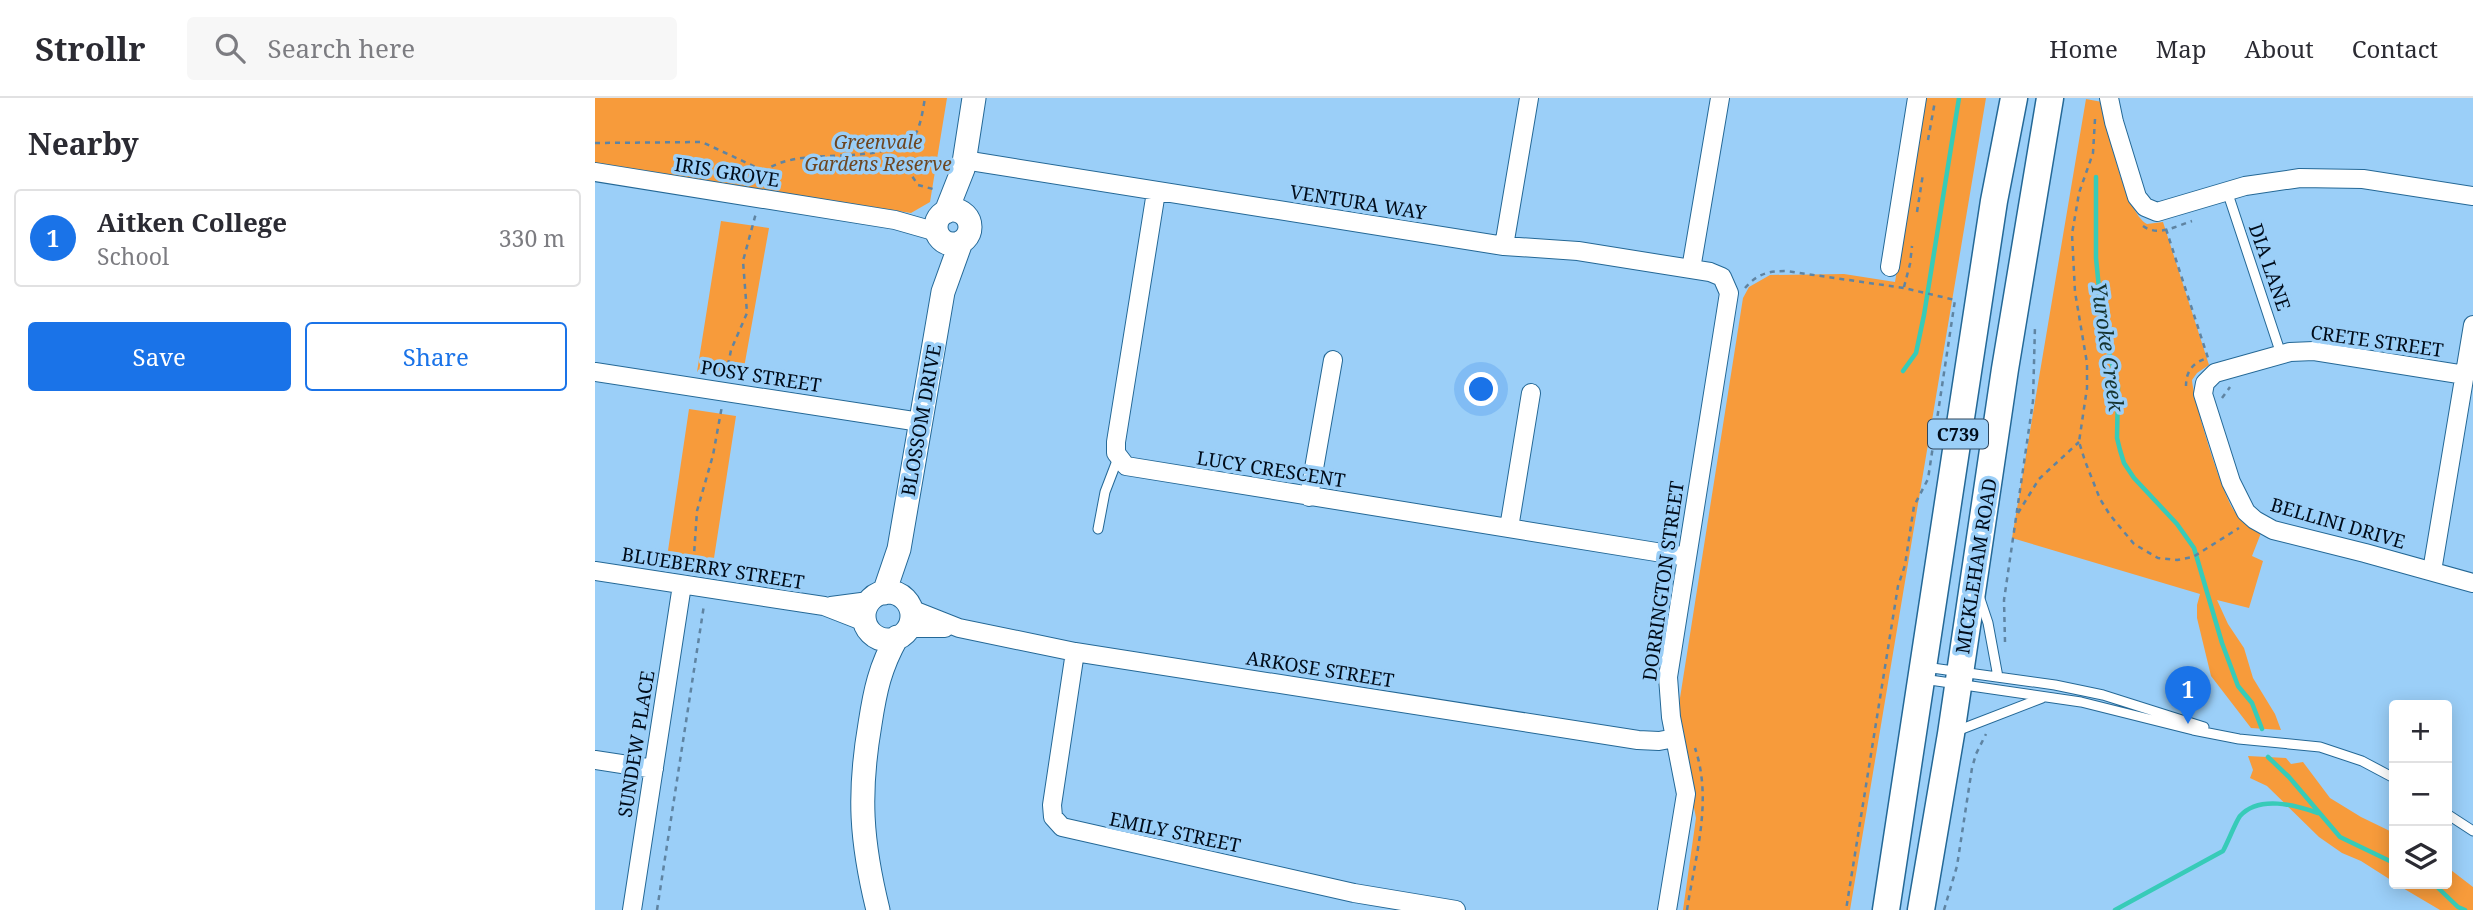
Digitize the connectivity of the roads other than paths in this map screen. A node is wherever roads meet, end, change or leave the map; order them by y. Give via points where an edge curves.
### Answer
1 (974, 98) edge
2 (1529, 98) edge
3 (1720, 98) edge
4 (1917, 98) edge
5 (2014, 98) edge
6 (2050, 98) edge
7 (2109, 98) edge
8 (964, 165) junction
9 (595, 172) edge
10 (2227, 191) junction
11 (1156, 192) junction
12 (2473, 196) edge
13 (949, 222) junction
14 (1504, 246) junction
15 (1890, 267) dead end
16 (1691, 269) junction
17 (1735, 295) joint
18 (2473, 325) edge
19 (2281, 354) junction
20 (1333, 360) dead end
21 (595, 372) edge
22 (2465, 375) junction
23 (2205, 383) joint
24 (1531, 393) dead end
25 (920, 422) junction
26 (1118, 457) junction
27 (1310, 497) junction
28 (1509, 528) junction
29 (1098, 529) dead end
30 (1687, 558) junction
31 (595, 571) edge
32 (2432, 571) junction
33 (1974, 581) junction
34 (2473, 583) edge
35 (682, 585) junction
36 (888, 615) junction
37 (1075, 652) junction
38 (1921, 673) junction
39 (1998, 677) junction
40 (1958, 679) junction
41 (2044, 698) junction
42 (1951, 734) junction
43 (1675, 738) junction
44 (2239, 739) junction
45 (595, 760) edge
46 (654, 769) junction
47 (2389, 775) edge
48 (2452, 817) edge
49 (2473, 831) edge
50 (632, 910) edge
51 (878, 910) edge
52 (1457, 910) edge
53 (1667, 910) edge
54 (1886, 910) edge
55 (1921, 910) edge

1 - 8 street, BLOSSOM DRIVE
2 - 14 street
3 - 16 street
4 - 15 street
5 - 38 main road, MICKLEHAM ROAD / C739
6 - 33 main road, MICKLEHAM ROAD / C739
7 - 10 street via 2137,197 2145,207 2164,212
8 - 11 street, VENTURA WAY
8 - 13 street, BLOSSOM DRIVE via 966,192
9 - 13 street, IRIS GROVE via 894,219
10 - 12 street via 2272,181 2334,177
10 - 19 lane, DIA LANE
11 - 14 street, VENTURA WAY
11 - 26 street via 1116,442
13 - 25 street, BLOSSOM DRIVE via 943,292
14 - 16 street, VENTURA WAY via 1579,251
16 - 17 street, VENTURA WAY via 1722,277
17 - 30 street, DORRINGTON STREET
18 - 22 street
19 - 22 street, CRETE STREET via 2333,353
19 - 23 street, CRETE STREET via 2215,373
20 - 27 street
21 - 25 street, POSY STREET
22 - 32 street
23 - 32 street, BELLINI DRIVE via 2204,401 2231,482 2255,520 2273,530
24 - 28 street
25 - 36 street, BLOSSOM DRIVE
26 - 27 street, LUCY CRESCENT via 1131,468
26 - 29 lane
27 - 28 street, LUCY CRESCENT
28 - 30 street, LUCY CRESCENT
30 - 43 street, DORRINGTON STREET via 1668,677
31 - 35 street, BLUEBERRY STREET
32 - 34 street, BELLINI DRIVE
33 - 39 lane
33 - 40 main road, MICKLEHAM ROAD / C739
35 - 36 street, BLUEBERRY STREET
35 - 46 street, SUNDEW PLACE
36 - 37 street, ARKOSE STREET via 933,620
36 - 51 street, BLOSSOM DRIVE via 864,759 861,810
37 - 43 street, ARKOSE STREET via 1638,740
37 - 52 street, EMILY STREET via 1052,805 1053,817 1062,827 1341,890
38 - 40 lane
38 - 40 lane
38 - 54 main road, MICKLEHAM ROAD / C739
39 - 40 lane
39 - 44 lane via 2103,695
40 - 41 lane
40 - 42 main road, MICKLEHAM ROAD / C739
41 - 42 lane
41 - 44 lane via 2081,702
42 - 55 main road, MICKLEHAM ROAD / C739
43 - 53 street, DORRINGTON STREET via 1686,794
44 - 47 lane via 2327,749
45 - 46 street
46 - 50 street, SUNDEW PLACE
48 - 49 lane

